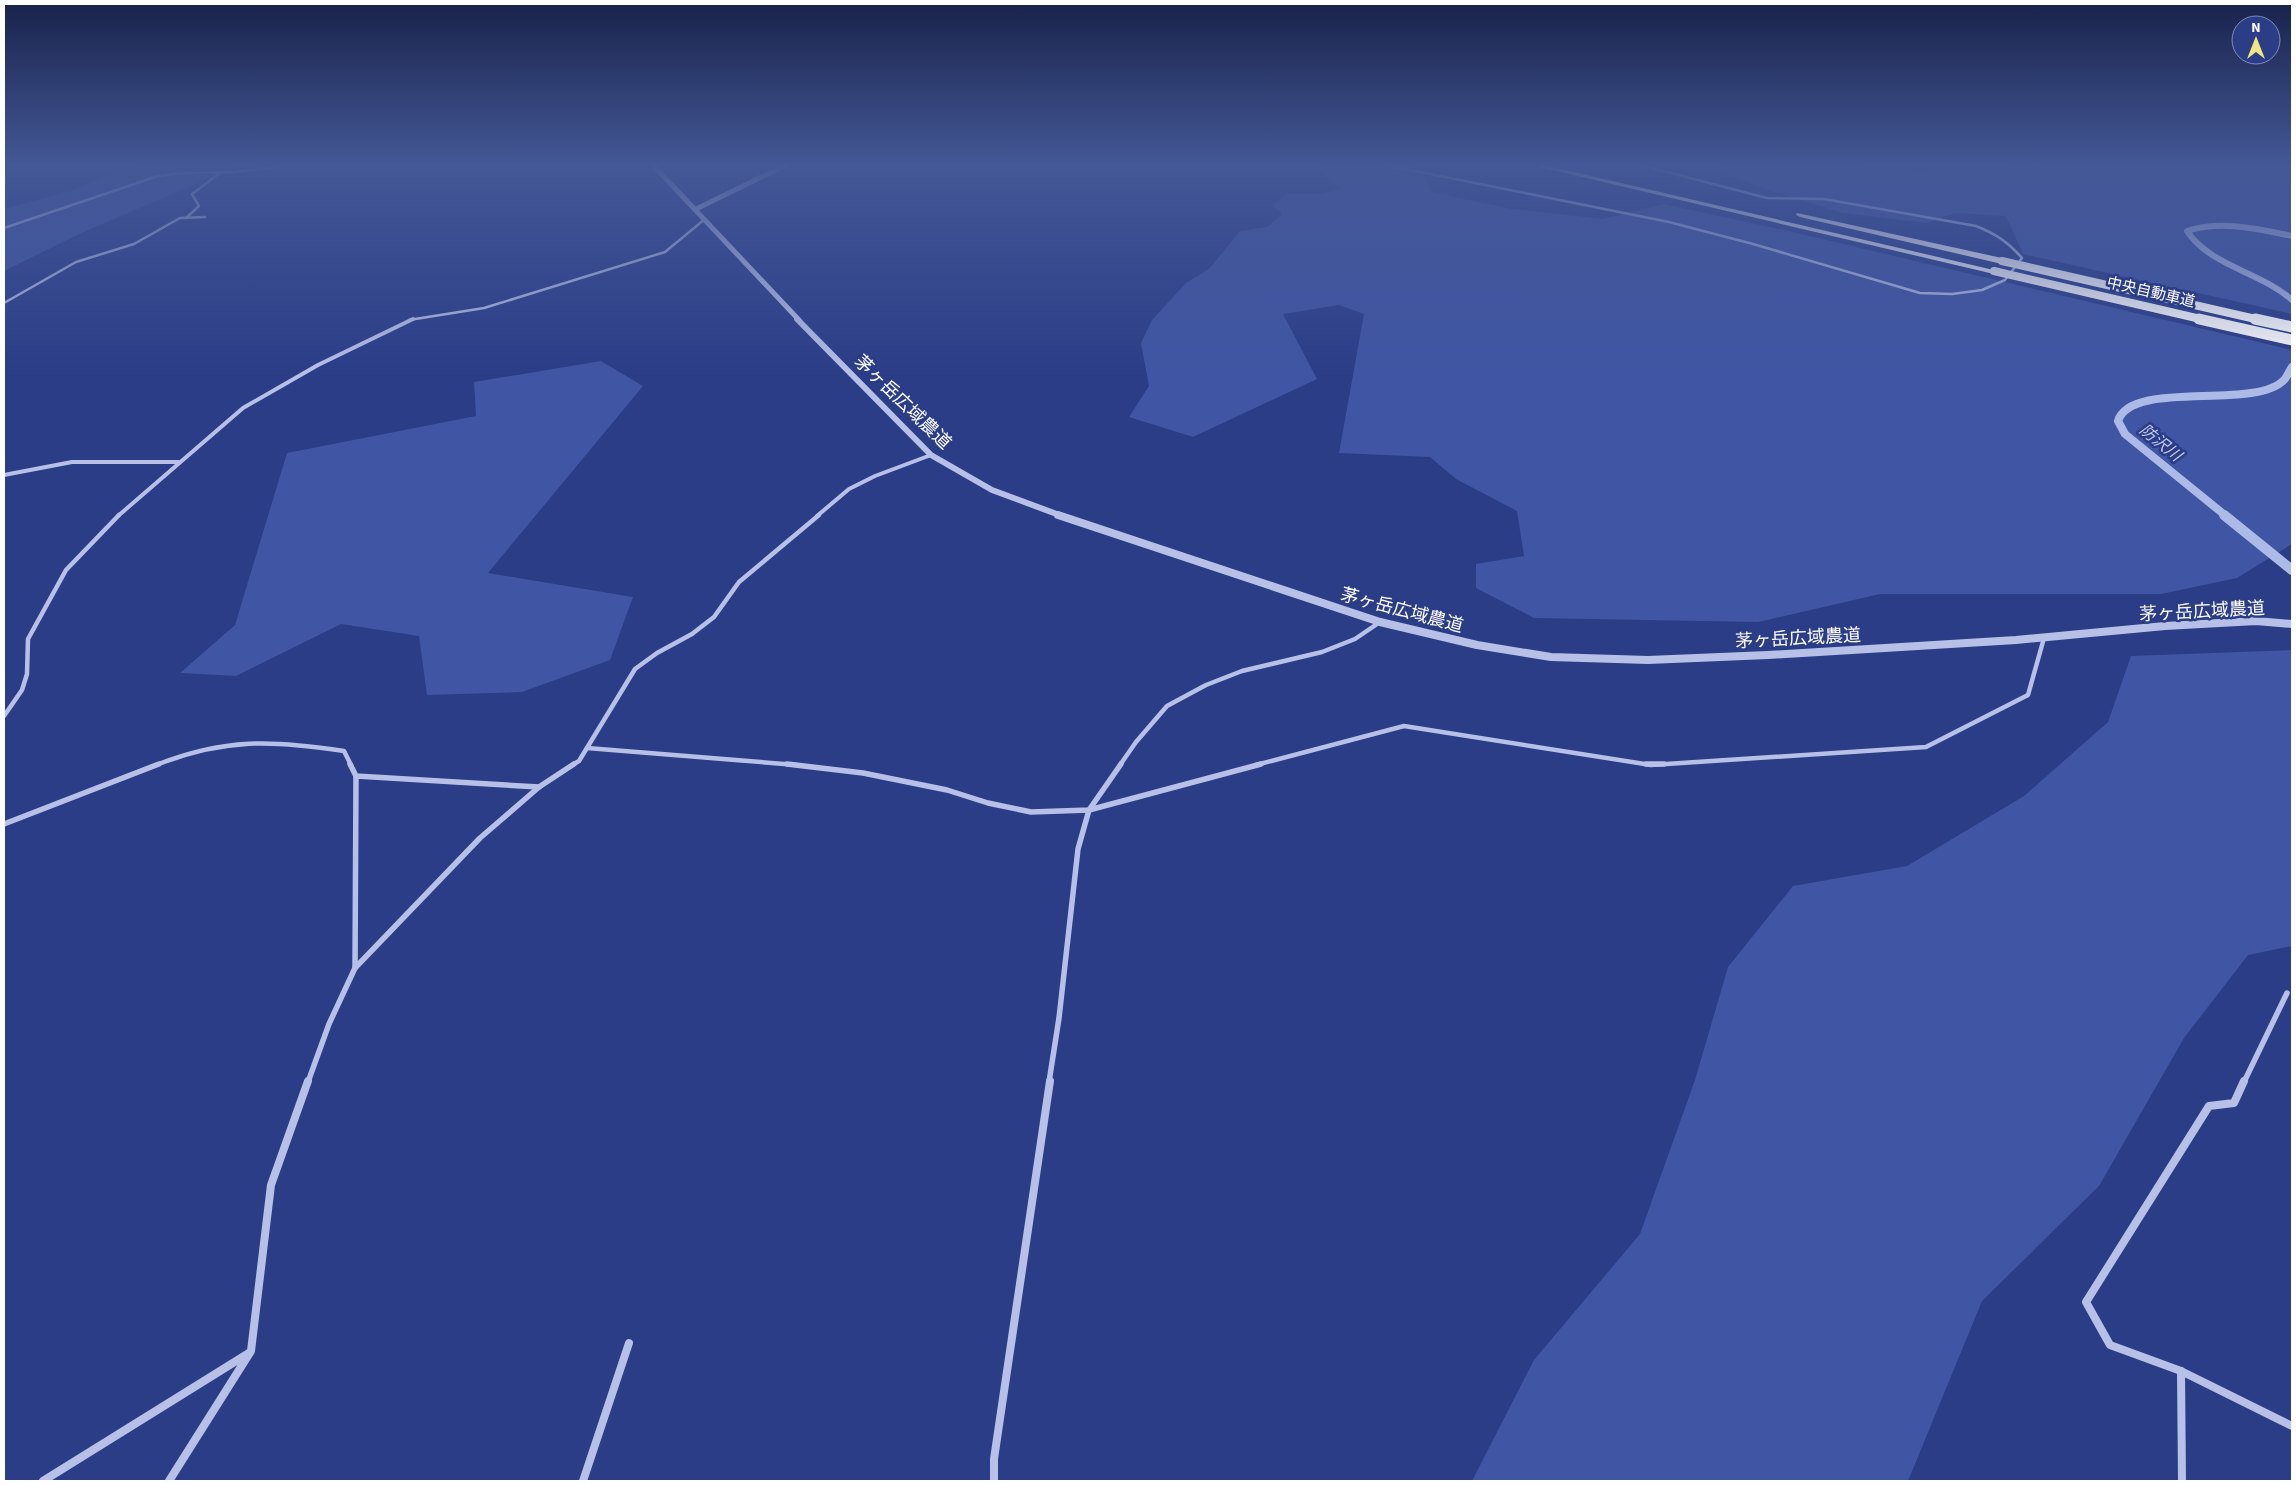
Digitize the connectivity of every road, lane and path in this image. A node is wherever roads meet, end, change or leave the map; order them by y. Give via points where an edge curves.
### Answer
1 (151, 234) edge
2 (686, 234) edge
3 (719, 234) edge
4 (1716, 234) edge
5 (1835, 234) edge
6 (1884, 234) edge
7 (1996, 234) edge
8 (4, 303) edge
9 (2292, 327) edge
10 (2292, 340) edge
11 (931, 454) junction
12 (180, 462) junction
13 (4, 475) edge
14 (1380, 622) junction
15 (2292, 624) edge
16 (2044, 638) junction
17 (4, 716) edge
18 (587, 748) junction
19 (356, 776) junction
20 (539, 787) junction
21 (1089, 810) junction
22 (4, 824) edge
23 (355, 968) junction
24 (2287, 993) dead end
25 (629, 1343) dead end
26 (251, 1351) junction
27 (2181, 1371) junction
28 (2292, 1426) edge
29 (44, 1481) edge
30 (169, 1481) edge
31 (583, 1481) edge
32 (994, 1481) edge
33 (2182, 1481) edge

1 - 8 street via 134,244 76,262
2 - 12 street via 665,252 492,306 414,318 396,325 244,408
3 - 11 street, 茅ヶ岳広域農道
4 - 7 street via 1920,293 1952,294 1982,290 2005,280 2022,258
5 - 10 highway, 中央自動車道, bridge
6 - 9 highway, 中央自動車道, bridge
11 - 14 street, 茅ヶ岳広域農道 via 982,487 1014,500
11 - 18 street via 849,489 770,554 739,582 714,617 636,670
12 - 13 street via 72,462
12 - 17 street via 128,505 66,570 28,639 27,674 22,690
14 - 16 street, 茅ヶ岳広域農道 via 1477,645 1551,657 1648,660
14 - 21 street via 1355,639 1322,652 1242,671 1206,685 1167,706 1136,742
15 - 16 street, 茅ヶ岳広域農道 via 2256,621 2165,626
16 - 21 street via 2028,695 1926,747 1650,764 1404,726
18 - 20 street via 579,761
18 - 21 street via 751,760 864,773 1031,812
19 - 20 street
19 - 22 street via 344,752 305,745 255,742 212,747
19 - 23 street
20 - 23 street via 480,838
21 - 32 street via 1078,849 1058,1018 994,1459
23 - 26 street via 329,1024 271,1185
24 - 27 street via 2234,1103 2210,1106 2086,1302 2110,1346
25 - 31 street
26 - 29 street
26 - 30 street
27 - 28 street
27 - 33 street

